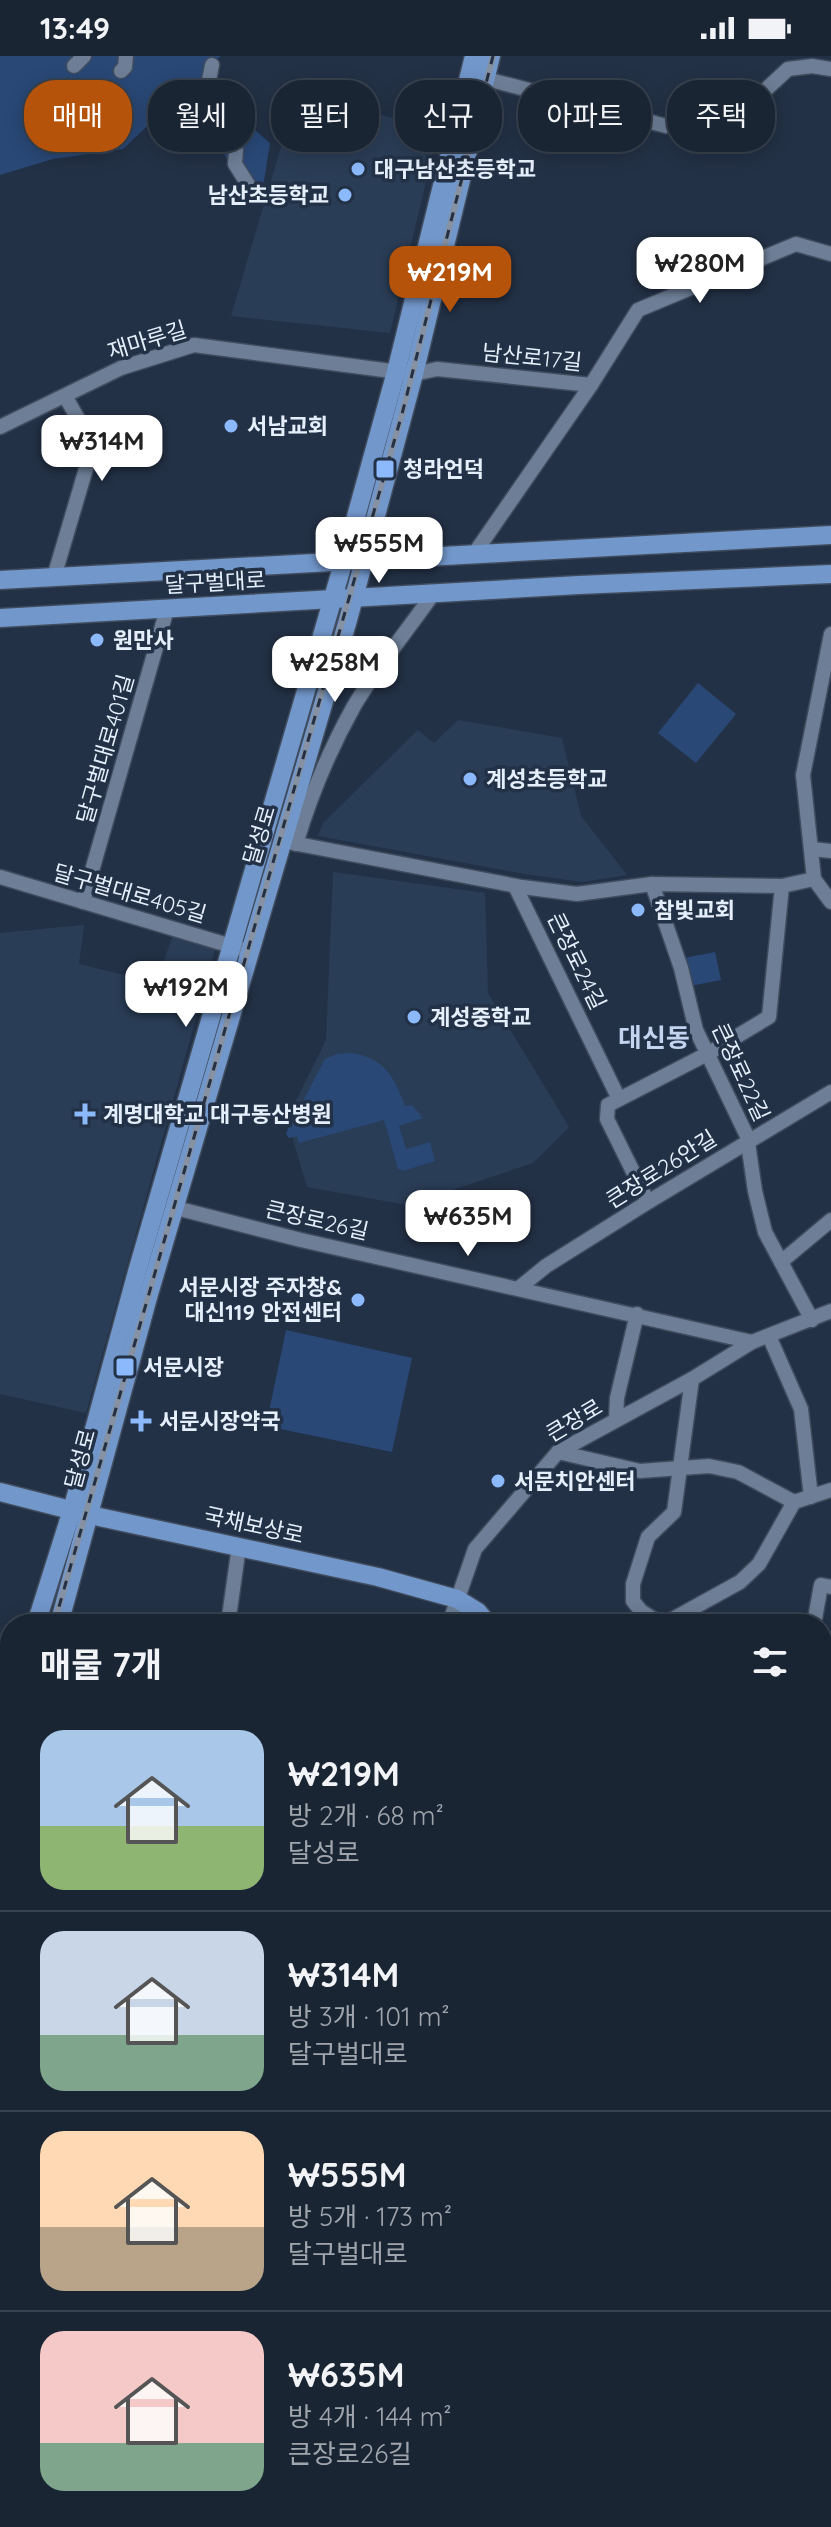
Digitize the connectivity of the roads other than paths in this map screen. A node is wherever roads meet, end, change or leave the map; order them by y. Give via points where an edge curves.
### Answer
1 (126, 56) edge
2 (491, 56) edge
3 (212, 65) dead end
4 (831, 69) edge
5 (476, 70) edge
6 (121, 71) dead end
7 (248, 197) dead end
8 (831, 254) edge
9 (405, 373) junction
10 (591, 385) junction
11 (65, 396) junction
12 (0, 427) edge
13 (831, 535) edge
14 (474, 554) junction
15 (354, 560) junction
16 (831, 574) edge
17 (54, 577) junction
18 (0, 580) edge
19 (433, 594) junction
20 (353, 599) junction
21 (333, 600) junction
22 (167, 609) junction
23 (0, 618) edge
24 (831, 634) edge
25 (289, 843) junction
26 (812, 849) junction
27 (831, 851) edge
28 (0, 877) edge
29 (814, 879) junction
30 (652, 884) junction
31 (515, 886) junction
32 (782, 886) junction
33 (83, 902) junction
34 (831, 902) edge
35 (241, 949) junction
36 (709, 1053) junction
37 (831, 1092) edge
38 (614, 1102) junction
39 (748, 1141) junction
40 (648, 1202) junction
41 (176, 1208) junction
42 (831, 1220) edge
43 (781, 1262) junction
44 (519, 1288) junction
45 (831, 1311) edge
46 (637, 1314) junction
47 (812, 1320) junction
48 (769, 1336) junction
49 (752, 1342) junction
50 (692, 1379) junction
51 (616, 1420) junction
52 (558, 1452) junction
53 (680, 1468) junction
54 (831, 1490) edge
55 (0, 1492) edge
56 (811, 1497) junction
57 (794, 1502) junction
58 (81, 1512) junction
59 (239, 1546) junction
60 (831, 1587) edge
61 (457, 1599) junction
62 (40, 1614) edge
63 (61, 1614) edge
64 (229, 1614) edge
65 (452, 1614) edge
66 (480, 1614) edge
67 (646, 1614) edge
68 (681, 1614) edge
69 (816, 1614) edge

1 - 6 street
2 - 5 main road
3 - 7 street via 206,96 191,105 186,126 227,131 236,150 235,169 249,186
4 - 5 street via 788,69 733,120 666,126
5 - 9 main road, 달성로
8 - 10 street, 남산로17길 via 796,244 638,310
9 - 10 street, 남산로17길 via 437,369
9 - 11 street, 재마루길 via 194,345 121,368
9 - 15 main road, 달성로
10 - 14 street
11 - 12 street, 재마루길
11 - 17 street via 93,445
13 - 14 main road, 달구벌대로
14 - 15 main road, 달구벌대로
15 - 17 main road, 달구벌대로
15 - 20 main road, 달성로
15 - 21 main road
16 - 19 main road, 달구벌대로
17 - 18 main road, 달구벌대로
19 - 20 main road, 달구벌대로
19 - 25 street via 355,705
20 - 21 main road, 달구벌대로
20 - 25 main road, 달성로
21 - 22 main road, 달구벌대로
21 - 35 main road
22 - 23 main road, 달구벌대로
22 - 33 street, 달구벌대로401길
24 - 26 street via 803,775
25 - 31 street
25 - 35 main road, 달성로
26 - 27 street
26 - 29 street
28 - 33 street, 달구벌대로405길
29 - 32 street
29 - 34 street
30 - 31 street via 577,894
30 - 32 street
30 - 36 street, 큰장로22길 via 696,1030
31 - 38 street, 큰장로24길
32 - 36 street via 769,1017
33 - 35 street, 달구벌대로405길
35 - 41 main road, 달성로
35 - 58 main road via 138,1268
36 - 38 street
36 - 39 street, 큰장로22길
37 - 39 street, 큰장로26안길
38 - 40 street, 큰장로24길 via 607,1119
39 - 40 street, 큰장로26안길
39 - 43 street, 큰장로22길 via 765,1232
40 - 44 street, 큰장로26안길
41 - 44 street, 큰장로26길
41 - 58 main road, 달성로
42 - 43 street
43 - 47 street, 큰장로22길
44 - 46 street, 큰장로26길
45 - 47 street, 큰장로
46 - 49 street, 큰장로26길
46 - 51 street
47 - 48 street, 큰장로
48 - 49 street, 큰장로
48 - 56 street via 801,1409
49 - 50 street, 큰장로
50 - 51 street, 큰장로
50 - 53 street
51 - 52 street, 큰장로
52 - 53 street via 640,1471
52 - 61 street, 큰장로 via 475,1549
53 - 57 street via 738,1472
53 - 67 street via 674,1512 648,1537 633,1584 633,1601
54 - 56 street
55 - 58 main road, 국채보상로
56 - 57 street
57 - 68 street via 759,1564 740,1582
58 - 59 main road, 국채보상로
58 - 62 main road
58 - 63 main road, 달성로
59 - 61 main road, 국채보상로
59 - 64 street
60 - 69 street via 821,1585
61 - 65 street, 큰장로
61 - 66 main road, 국채보상로

